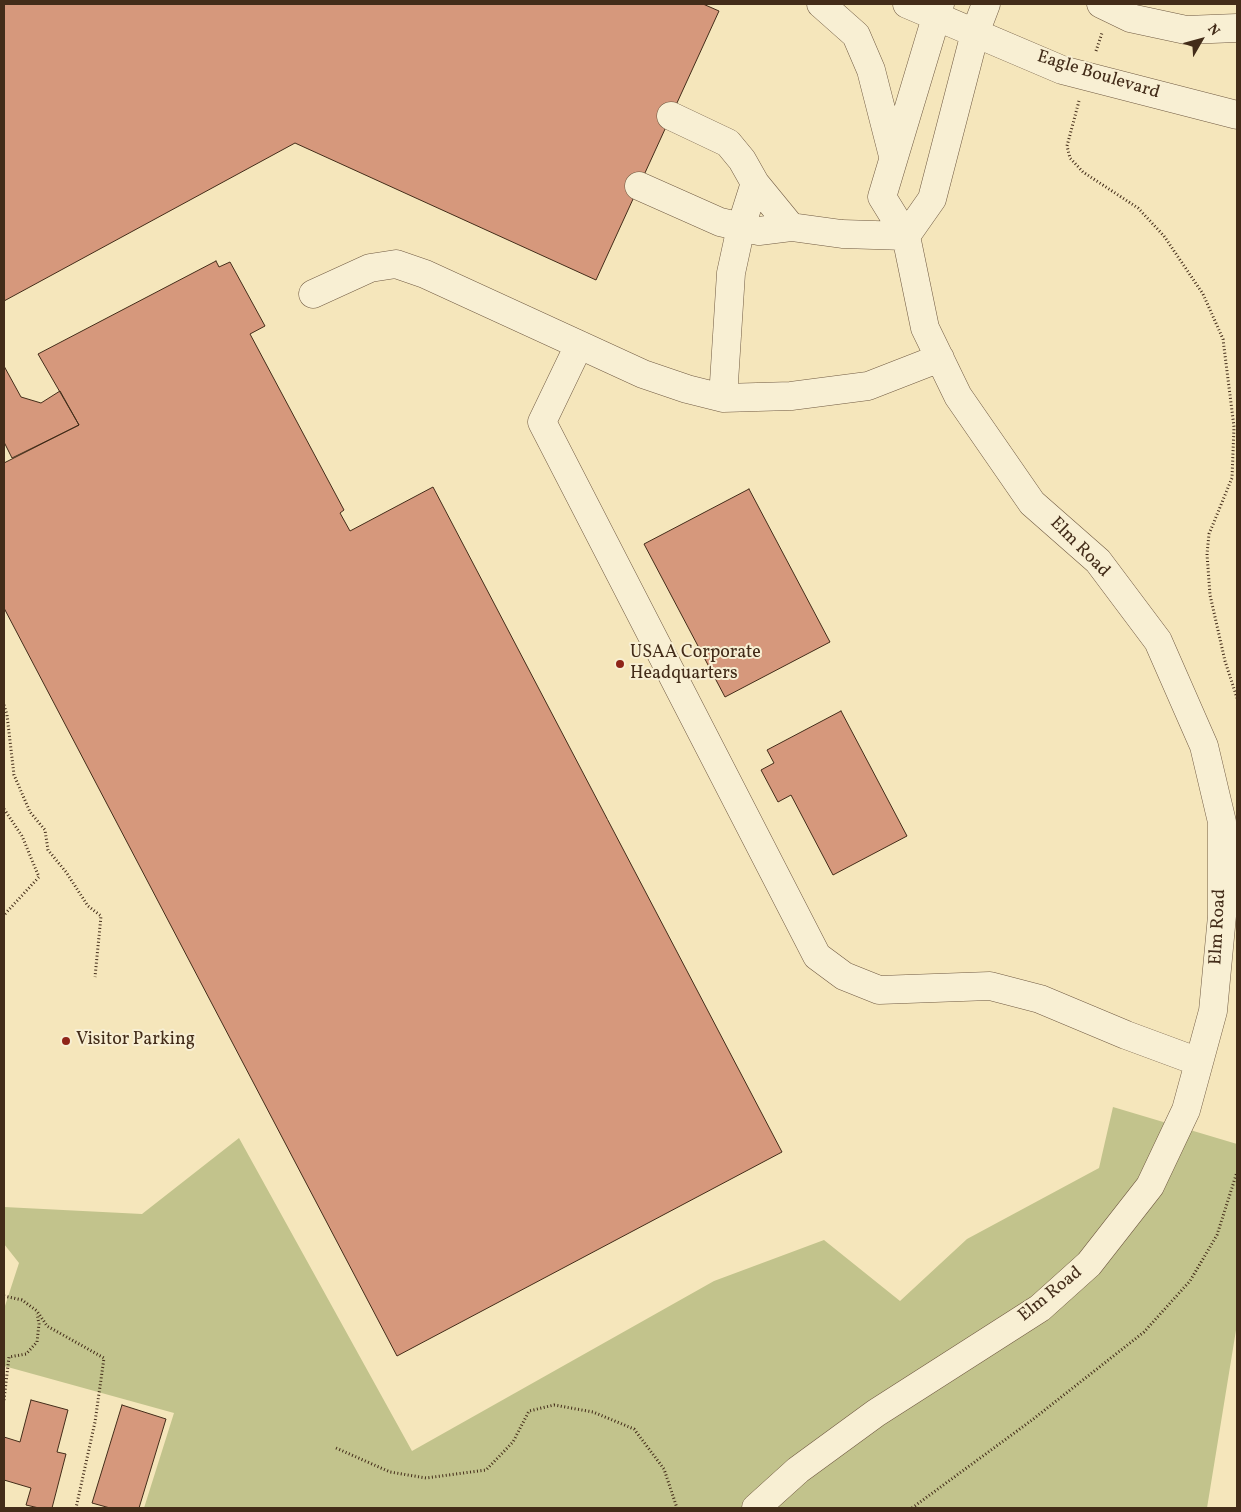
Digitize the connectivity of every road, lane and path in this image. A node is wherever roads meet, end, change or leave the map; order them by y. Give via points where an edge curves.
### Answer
1 (821, 4) edge
2 (907, 4) edge
3 (986, 4) edge
4 (938, 10) edge
5 (1102, 17) edge
6 (1237, 28) edge
7 (975, 33) junction
8 (1095, 53) dead end
9 (1081, 96) dead end
10 (1237, 115) edge
11 (671, 116) dead end
12 (893, 159) junction
13 (755, 183) junction
14 (639, 186) dead end
15 (741, 227) junction
16 (791, 227) junction
17 (906, 236) junction
18 (313, 294) dead end
19 (578, 344) junction
20 (940, 358) junction
21 (723, 398) junction
22 (1237, 698) edge
23 (4, 705) edge
24 (4, 809) edge
25 (4, 915) edge
26 (94, 977) dead end
27 (1199, 1062) junction
28 (1237, 1172) edge
29 (4, 1296) edge
30 (37, 1311) junction
31 (4, 1400) edge
32 (336, 1448) dead end
33 (76, 1508) edge
34 (677, 1508) edge
35 (756, 1508) edge
36 (912, 1508) edge

1 - 12 street via 856,36 871,70
2 - 4 street, Eagle Boulevard
3 - 7 street
4 - 7 street, Eagle Boulevard
4 - 12 street, Elm Road
5 - 6 street via 1130,18 1186,30
5 - 8 path
7 - 10 street, Eagle Boulevard via 1062,70
7 - 17 street via 932,199
9 - 22 path via 1067,146 1070,158 1083,172 1138,208 1164,236 1203,294 1223,339 1234,428 1232,478 1209,534 1207,554 1210,595
11 - 13 street via 728,143
12 - 17 street, Elm Road via 882,196
13 - 15 street
13 - 16 street
14 - 15 street via 720,222
15 - 16 street via 759,231
15 - 21 street via 731,273
16 - 17 street via 842,234
17 - 20 street, Elm Road via 925,328
18 - 19 street via 370,268 396,264 426,274
19 - 21 street via 643,374
19 - 27 street via 542,422 818,956 844,976 880,990 990,986 1040,999
20 - 21 street via 868,386 791,396
20 - 27 street, Elm Road via 958,396 1032,503 1098,561 1158,641 1204,746 1222,822 1222,916 1213,1011
23 - 26 path via 14,775 30,812 45,830 48,850 88,906 101,916
24 - 25 path via 22,836 39,876
27 - 35 street, Elm Road via 1186,1110 1150,1186 1089,1264 1040,1308 876,1413 798,1470
28 - 36 path via 1217,1235 1190,1281 1144,1332
29 - 30 path via 22,1300
30 - 31 path via 37,1342 26,1354 9,1357
30 - 33 path via 47,1326 104,1358 95,1422
32 - 34 path via 390,1472 426,1478 486,1470 513,1442 529,1411 554,1405 593,1412 634,1429 664,1469

